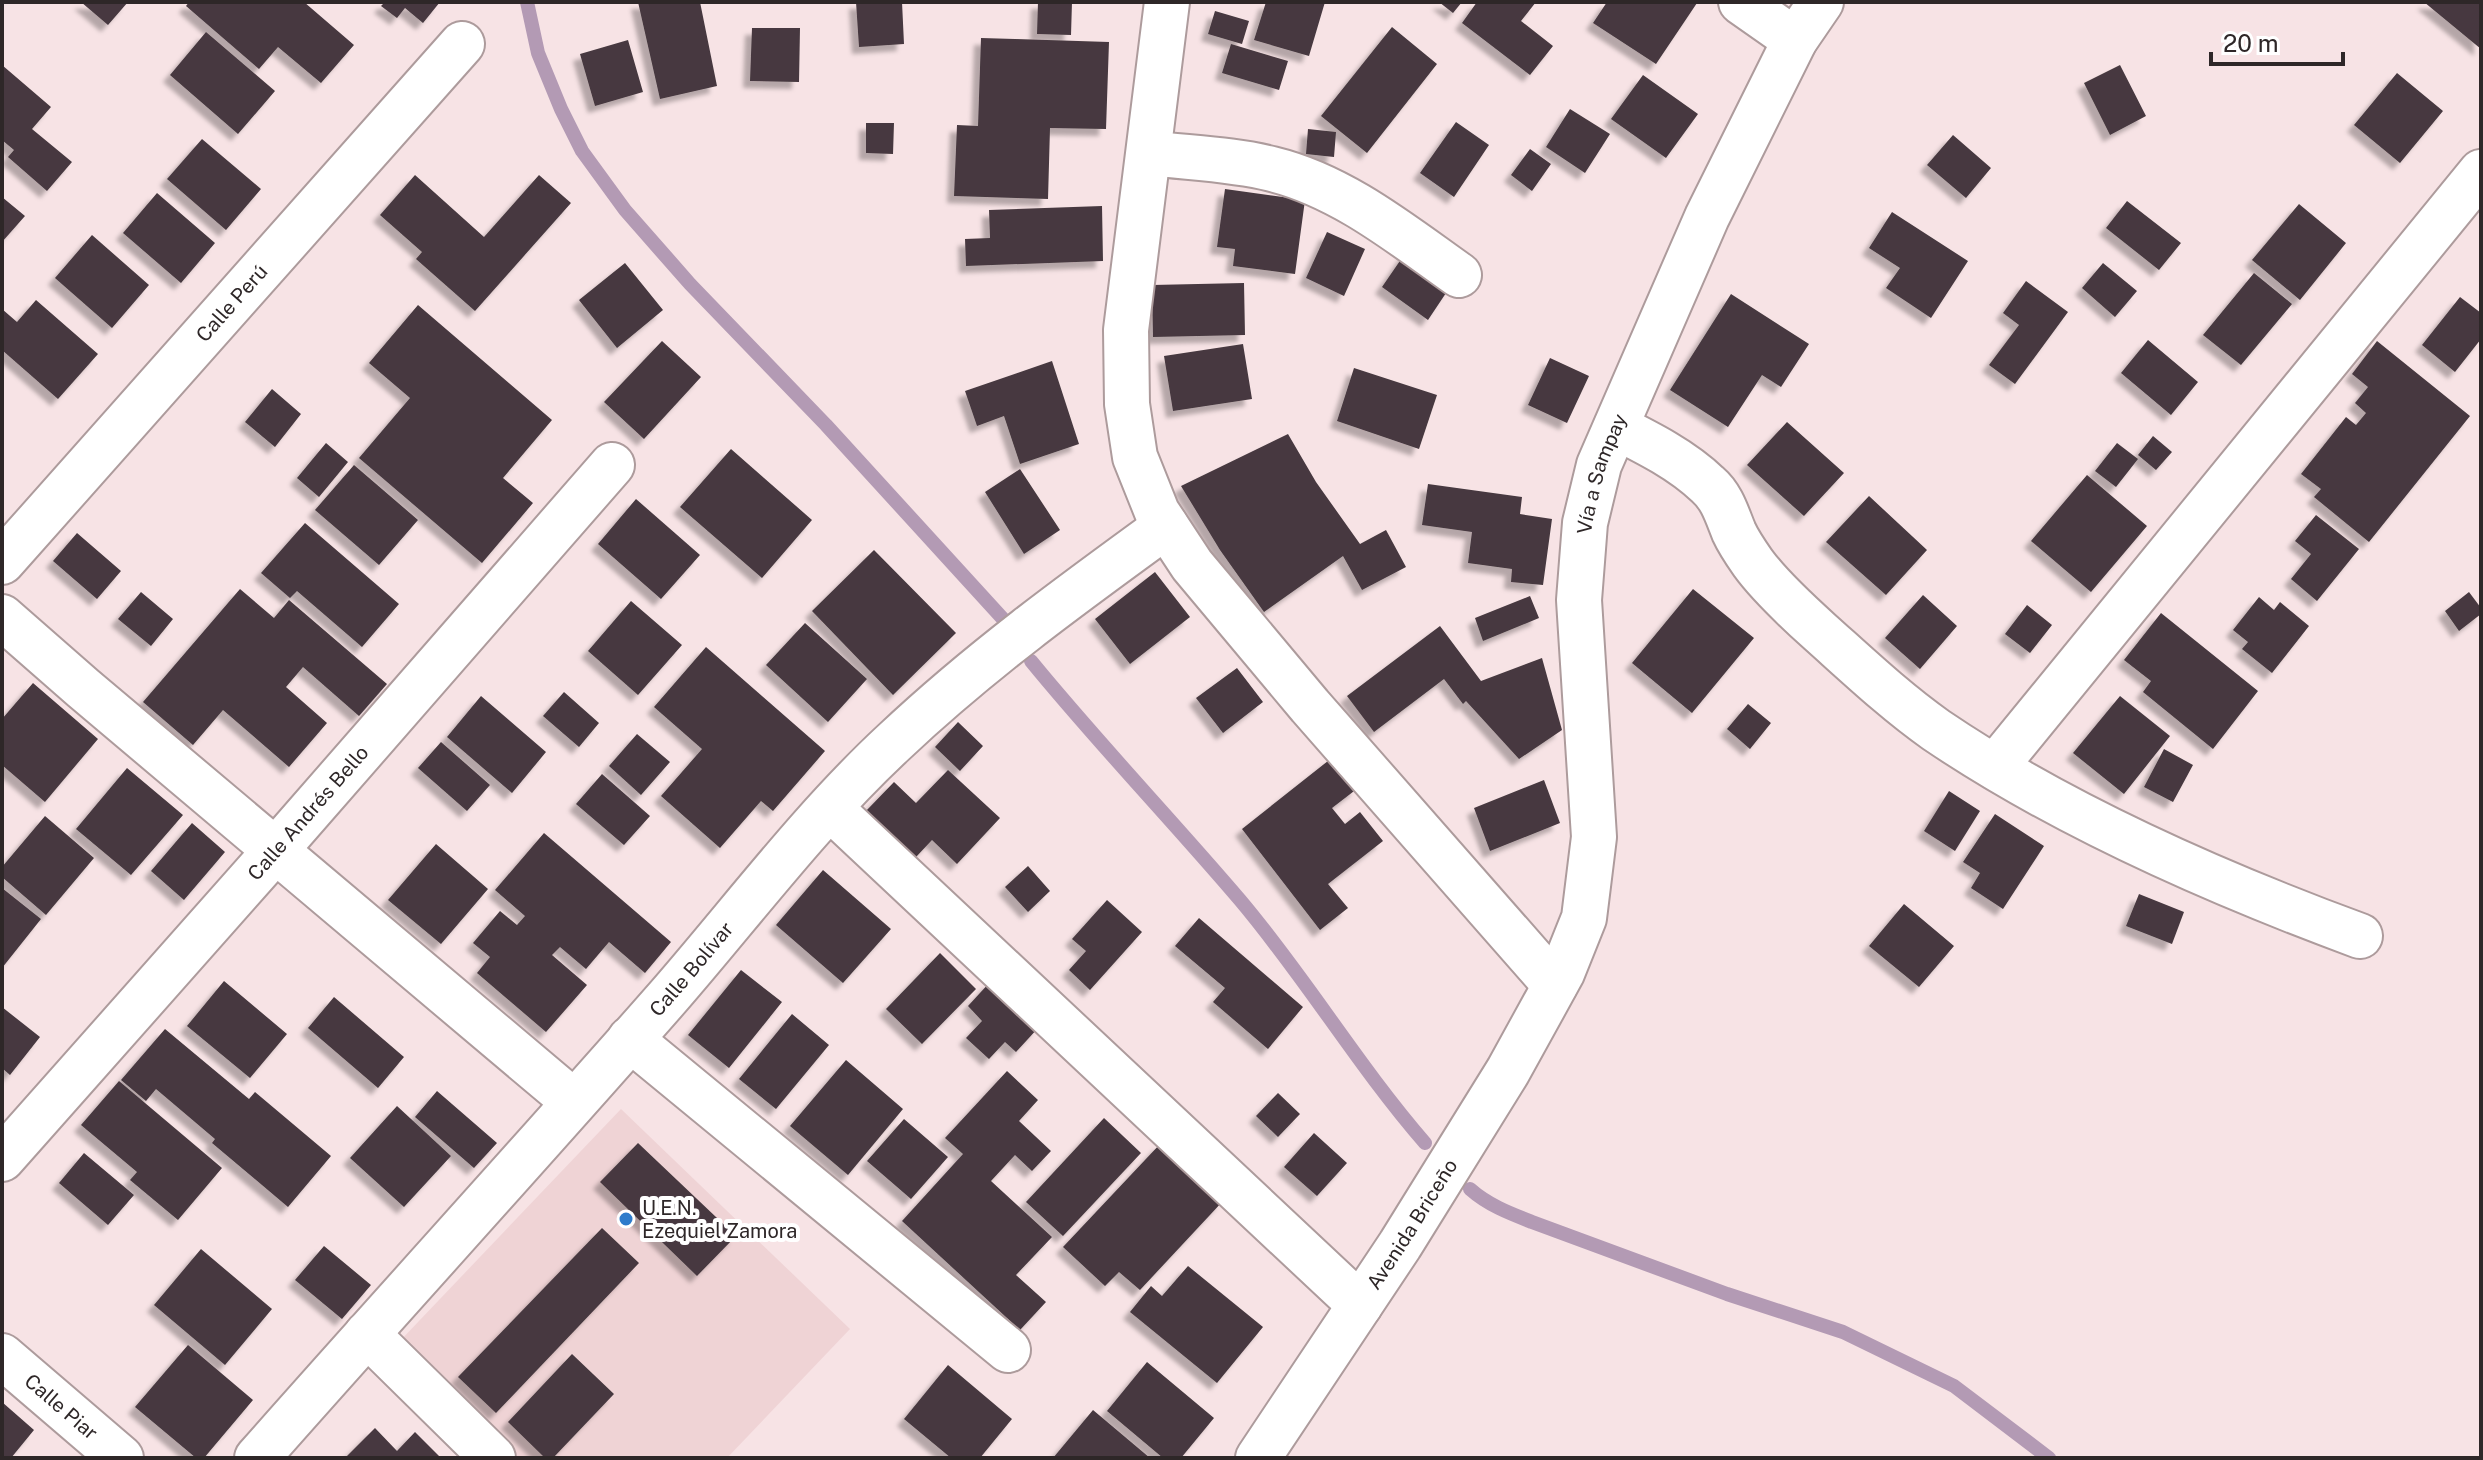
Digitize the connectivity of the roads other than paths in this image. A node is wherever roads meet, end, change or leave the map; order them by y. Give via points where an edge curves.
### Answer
1 (1167, 2) edge
2 (1741, 2) edge
3 (1821, 2) edge
4 (1795, 40) junction
5 (462, 44) dead end
6 (1149, 153) junction
7 (2481, 172) edge
8 (1459, 275) dead end
9 (1616, 427) junction
10 (612, 465) dead end
11 (1166, 526) junction
12 (2, 562) edge
13 (2, 617) edge
14 (1995, 767) junction
15 (830, 808) junction
16 (275, 851) junction
17 (2360, 936) dead end
18 (1555, 985) junction
19 (630, 1039) junction
20 (574, 1102) junction
21 (2, 1159) edge
22 (1360, 1305) junction
23 (367, 1334) junction
24 (1008, 1350) dead end
25 (2, 1356) edge
26 (121, 1458) edge
27 (257, 1458) edge
28 (493, 1458) edge
29 (1258, 1458) edge

1 - 6 street
2 - 4 street
3 - 4 street, Vía a Sampay
4 - 9 street, Vía a Sampay via 1707,217
5 - 12 street, Calle Perú
6 - 8 street via 1272,169 1304,180 1371,214
6 - 11 street via 1126,330 1127,404 1135,457
7 - 14 street
9 - 14 street via 1710,486 1755,566 1808,622 1934,728
9 - 18 street, Vía a Sampay via 1599,465 1585,523 1579,600 1594,837 1584,918
10 - 16 street, Calle Andrés Bello
11 - 15 street, Calle Bolívar via 955,686
11 - 18 street via 1192,565 1310,706
13 - 16 street
14 - 17 street via 2196,870
15 - 19 street, Calle Bolívar
15 - 22 street
16 - 20 street
16 - 21 street, Calle Andrés Bello
18 - 22 street, Avenida Briceño via 1508,1071
19 - 20 street, Calle Bolívar
19 - 24 street
20 - 23 street, Calle Bolívar
22 - 29 street, Avenida Briceño
23 - 27 street, Calle Bolívar
23 - 28 street
25 - 26 street, Calle Piar

